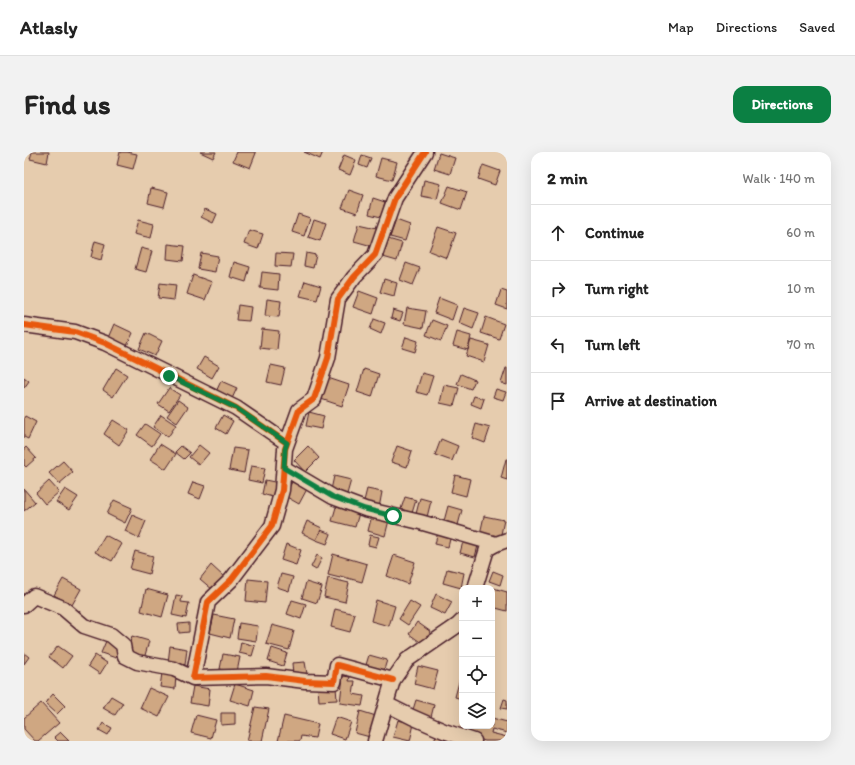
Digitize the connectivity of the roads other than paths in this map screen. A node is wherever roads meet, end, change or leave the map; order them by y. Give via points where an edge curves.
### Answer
1 (425, 152) edge
2 (24, 326) edge
3 (287, 443) junction
4 (284, 468) junction
5 (502, 542) edge
6 (476, 585) edge
7 (24, 605) edge
8 (459, 624) edge
9 (193, 678) junction
10 (393, 680) junction
11 (386, 704) junction
12 (374, 741) edge
13 (474, 741) edge

1 - 3 street via 395,198 375,255 338,299 328,358 314,399 299,410
2 - 3 street via 75,332 105,343 236,408
3 - 4 street
4 - 5 street via 333,497 365,509
4 - 9 street via 282,490 272,526 231,580 208,602
5 - 6 street via 487,549
7 - 9 street via 34,596 63,608 84,626 111,635 123,645 125,656 137,662 174,669
8 - 10 street via 406,660
9 - 10 street via 266,676 334,682 337,665
10 - 11 street
11 - 12 street
11 - 13 street via 437,728

